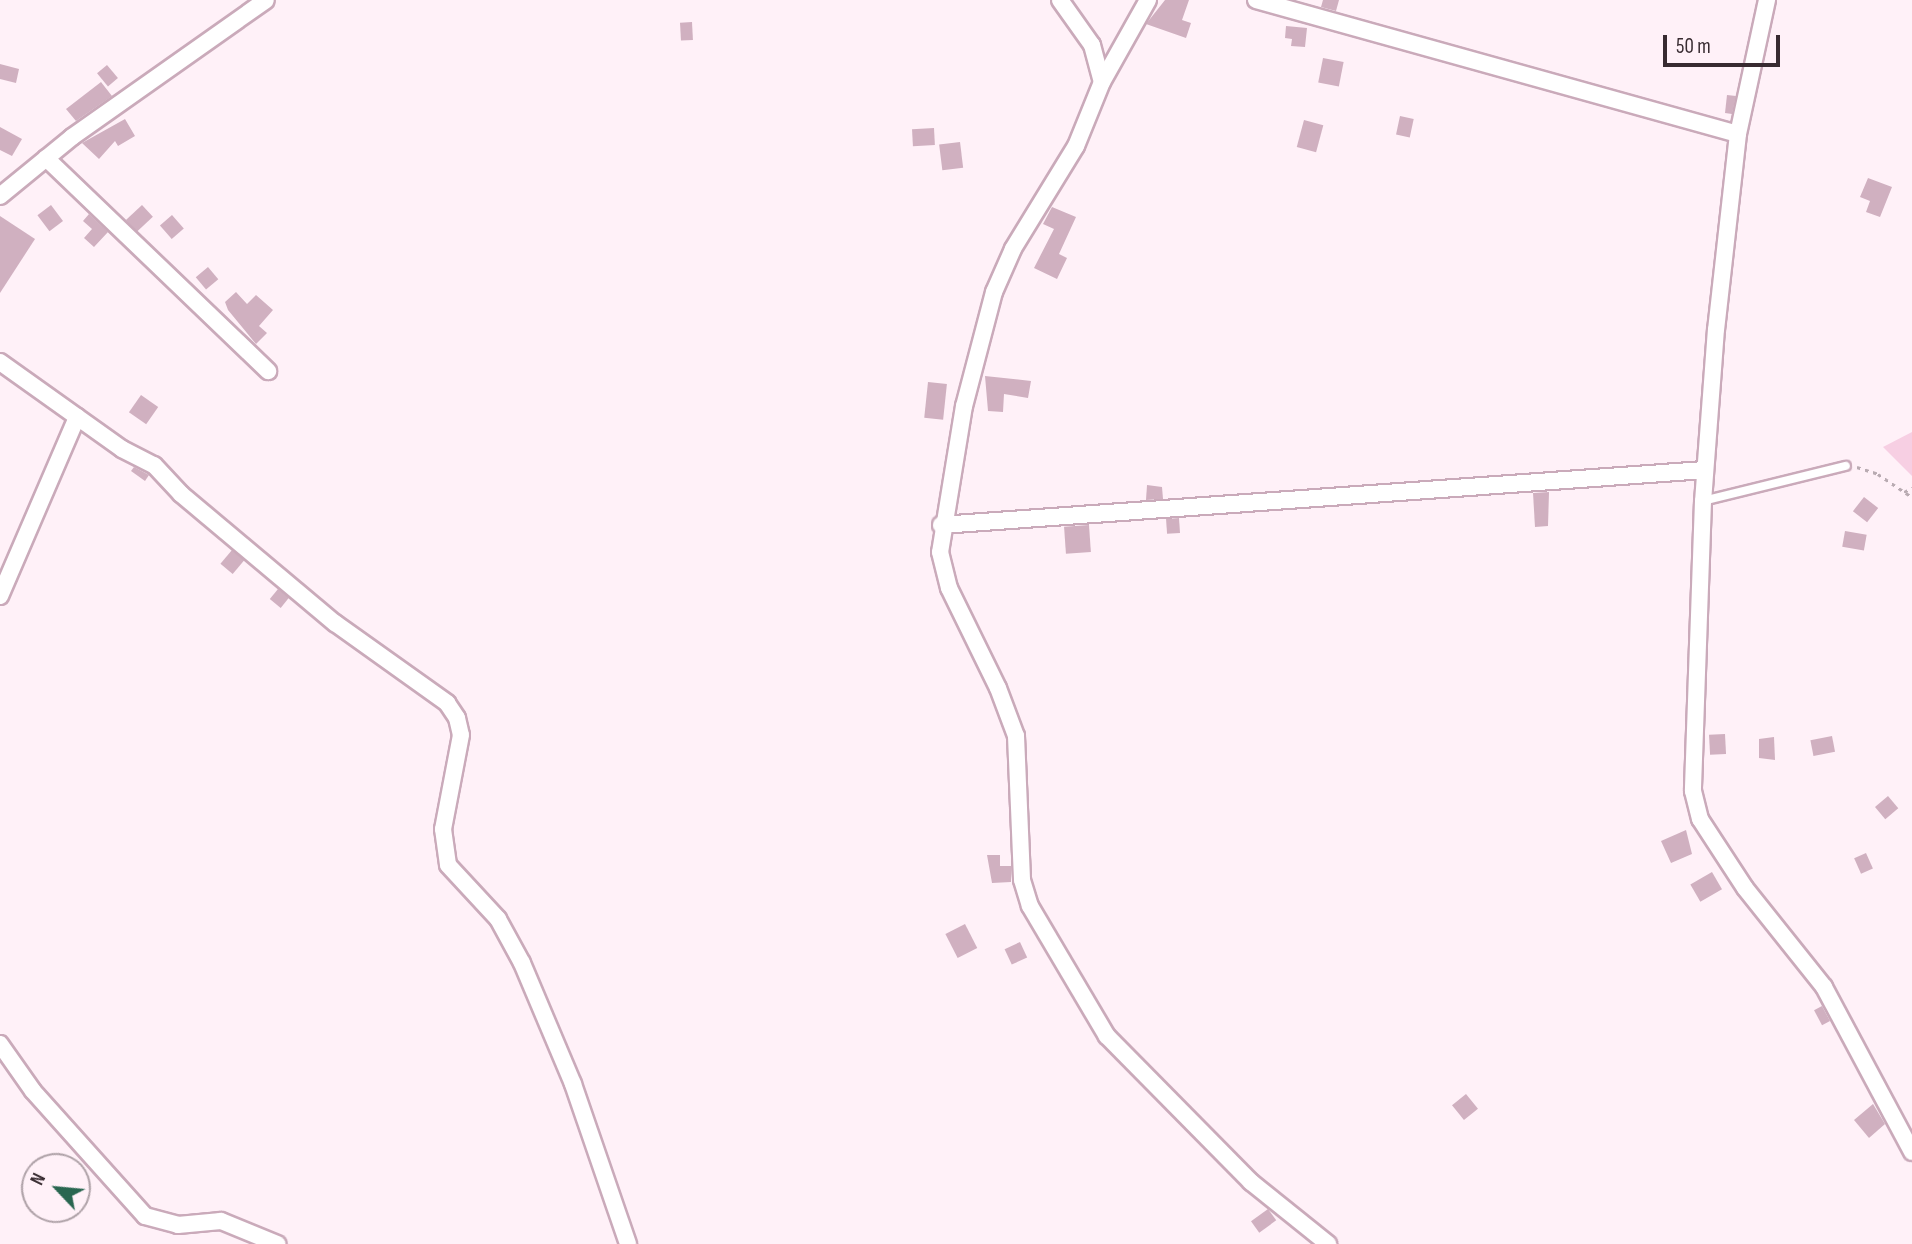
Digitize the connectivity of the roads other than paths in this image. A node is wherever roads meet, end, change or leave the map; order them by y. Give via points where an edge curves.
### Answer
1 (266, 0) edge
2 (1060, 0) edge
3 (1149, 0) edge
4 (1256, 0) edge
5 (1767, 0) edge
6 (1102, 82) junction
7 (1738, 135) junction
8 (46, 158) junction
9 (0, 196) edge
10 (0, 362) edge
11 (268, 371) dead end
12 (77, 417) junction
13 (1846, 466) road end
14 (1705, 470) junction
15 (1703, 501) junction
16 (942, 525) junction
17 (0, 596) edge
18 (0, 1044) edge
19 (1912, 1152) edge
20 (276, 1244) edge
21 (628, 1244) edge
22 (1328, 1244) edge

1 - 8 street
2 - 6 street via 1092,45
3 - 6 street
4 - 7 street
5 - 7 street
6 - 16 street via 1076,146 1013,249 994,292 964,406
7 - 14 street
8 - 9 street
8 - 11 street
10 - 12 street
12 - 17 street
12 - 21 street via 154,465 181,494 335,623 432,689 457,718 460,753 443,829 448,865 498,919 522,962 573,1084
13 - 15 lane
14 - 15 street
14 - 16 street
15 - 19 street via 1693,791 1700,819 1745,888 1824,987
16 - 22 street via 940,552 949,588 1016,736 1022,880 1030,906 1107,1036 1251,1182
18 - 20 street via 33,1091 145,1216 178,1225 221,1221

